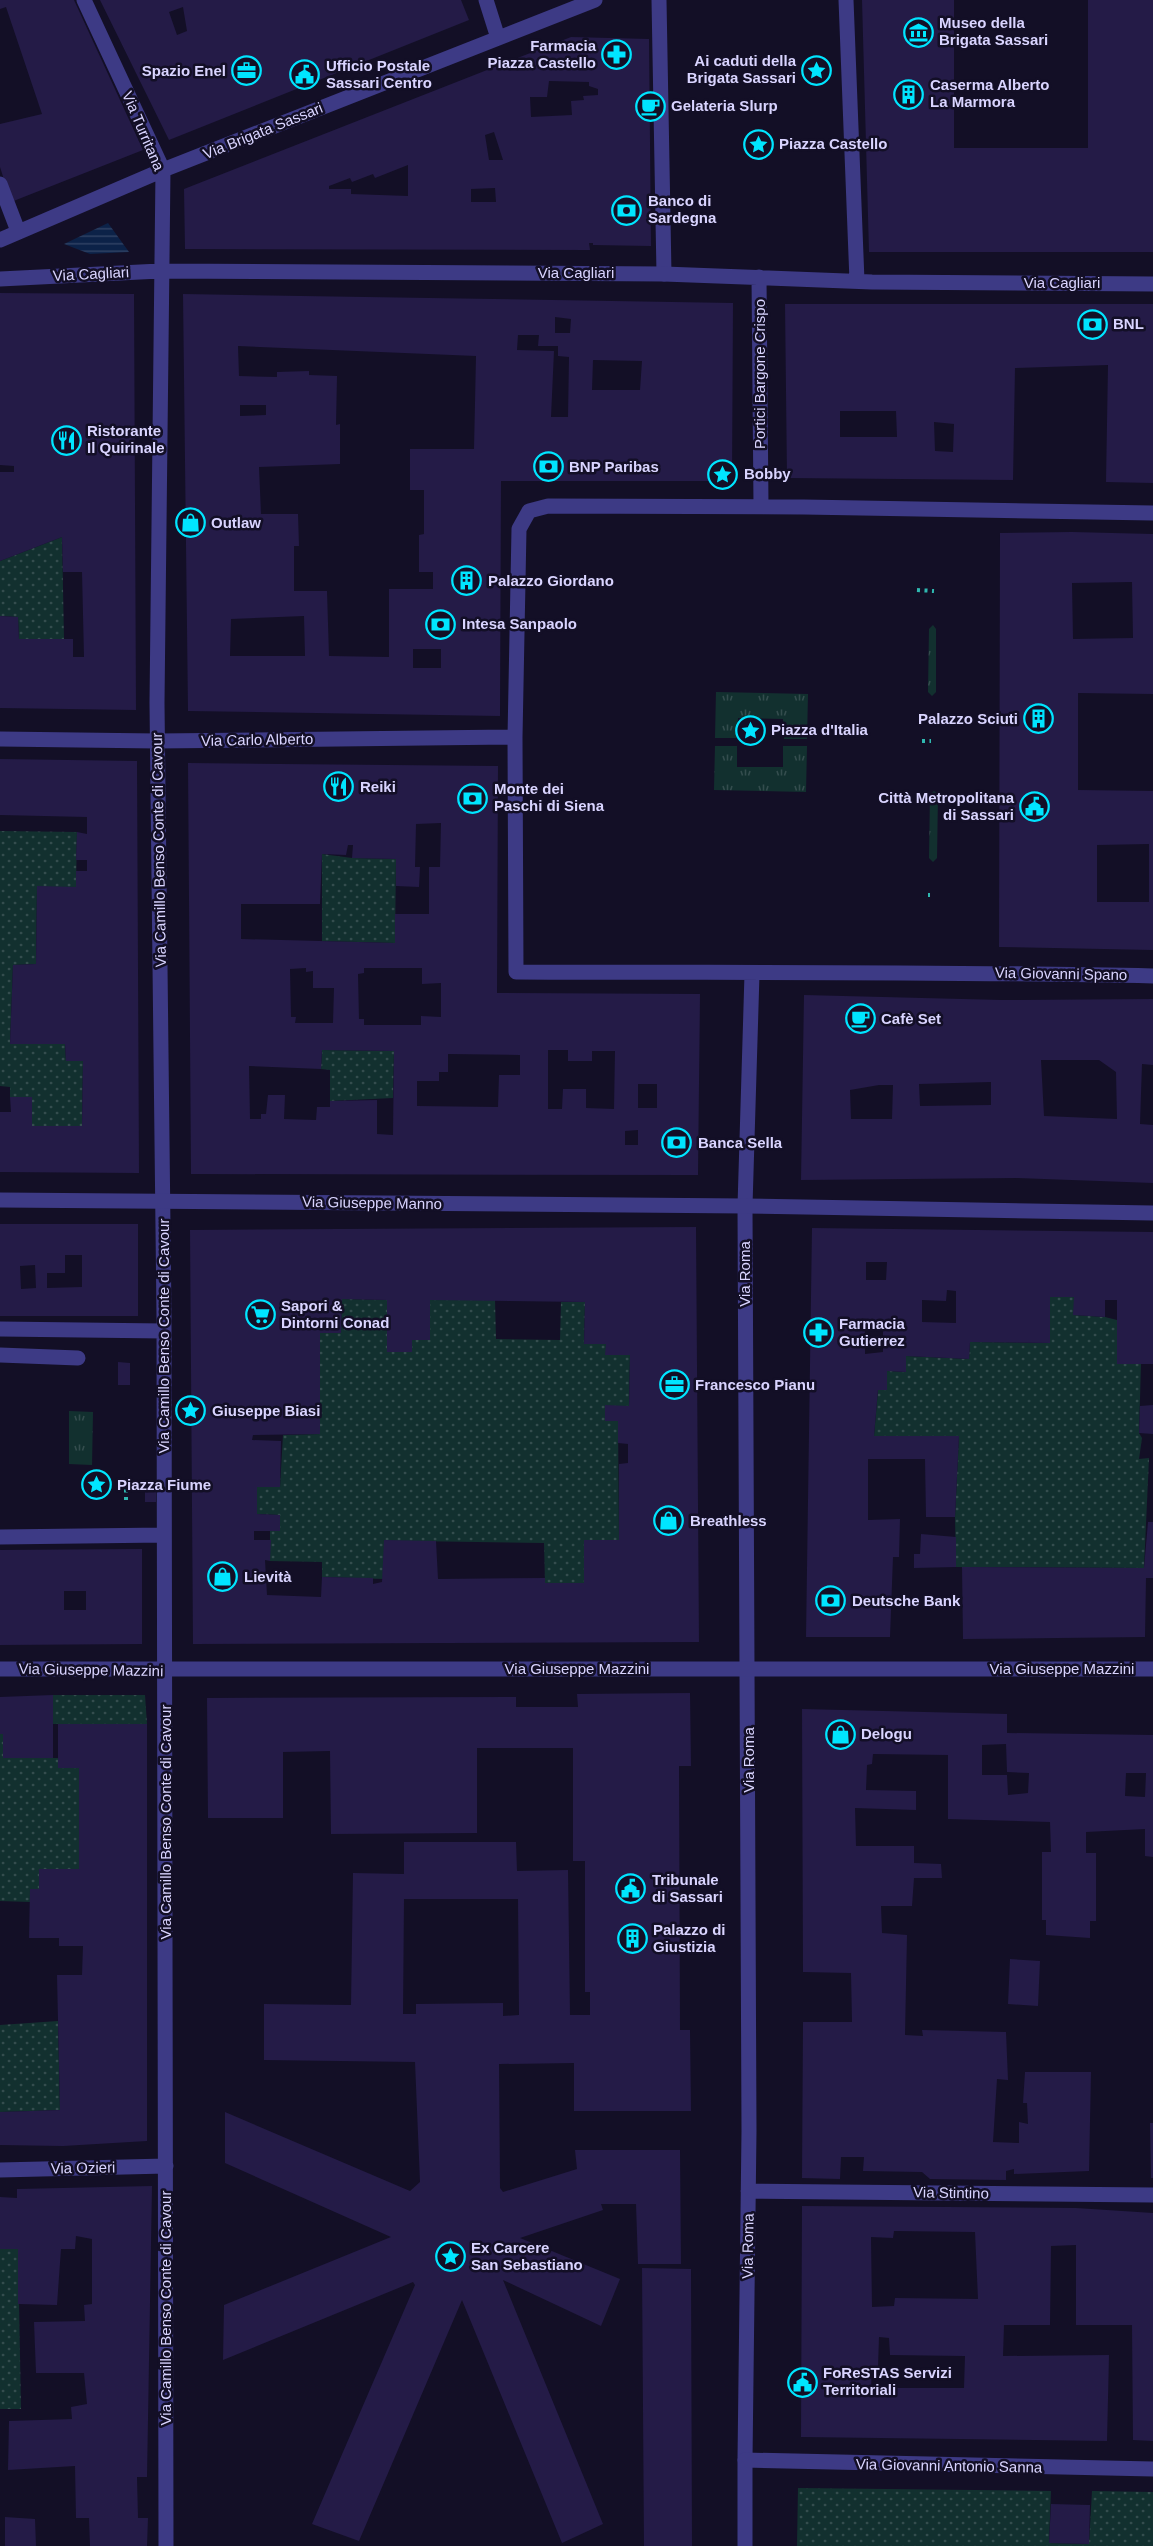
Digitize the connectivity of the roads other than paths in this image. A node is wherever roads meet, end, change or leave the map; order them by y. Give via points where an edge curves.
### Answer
1 (84, 0) edge
2 (486, 0) edge
3 (595, 0) edge
4 (659, 0) edge
5 (846, 0) edge
6 (498, 38) junction
7 (163, 171) junction
8 (0, 184) edge
9 (18, 231) junction
10 (0, 240) edge
11 (160, 271) junction
12 (664, 274) junction
13 (759, 277) junction
14 (0, 279) edge
15 (857, 281) junction
16 (1153, 284) edge
17 (761, 506) junction
18 (1153, 513) edge
19 (515, 737) junction
20 (0, 739) edge
21 (157, 741) junction
22 (752, 974) junction
23 (1153, 976) edge
24 (0, 1200) edge
25 (164, 1200) junction
26 (745, 1206) junction
27 (1153, 1213) edge
28 (0, 1329) edge
29 (164, 1331) junction
30 (0, 1355) edge
31 (78, 1358) dead end
32 (164, 1535) junction
33 (0, 1537) edge
34 (747, 1668) junction
35 (0, 1669) edge
36 (1153, 1669) edge
37 (165, 1670) junction
38 (166, 2166) junction
39 (0, 2170) edge
40 (748, 2191) junction
41 (1153, 2195) edge
42 (745, 2460) junction
43 (1153, 2469) edge
44 (166, 2546) edge
45 (745, 2546) edge

1 - 7 street, Via Turritana
2 - 6 street
3 - 6 street, Via Brigata Sassari
4 - 12 street
5 - 15 street
6 - 7 street, Via Brigata Sassari
7 - 9 street, Via Brigata Sassari
7 - 11 street, Via Turritana
8 - 9 street
9 - 10 street, Via Brigata Sassari
11 - 12 street, Via Cagliari
11 - 14 street, Via Cagliari
11 - 21 street, Via Camillo Benso Conte di Cavour
12 - 13 street, Via Cagliari
13 - 15 street, Via Cagliari
13 - 17 street, Portici Bargone Crispo
15 - 16 street, Via Cagliari
17 - 18 street
17 - 19 street via 548,506 529,511 519,528
19 - 21 street, Via Carlo Alberto
19 - 22 street via 516,972
20 - 21 street, Via Carlo Alberto
21 - 25 street, Via Camillo Benso Conte di Cavour
22 - 23 street, Via Giovanni Spano
22 - 26 street, Via Roma
24 - 25 street, Via Giuseppe Manno
25 - 26 street, Via Giuseppe Manno
25 - 29 street, Via Camillo Benso Conte di Cavour
26 - 27 street, Via Giuseppe Manno
26 - 34 street, Via Roma
28 - 29 street
29 - 32 street, Via Camillo Benso Conte di Cavour
30 - 31 street
32 - 33 street
32 - 37 street, Via Camillo Benso Conte di Cavour
34 - 36 street, Via Giuseppe Mazzini
34 - 37 street, Via Giuseppe Mazzini
34 - 40 street, Via Roma
35 - 37 street, Via Giuseppe Mazzini
37 - 38 street, Via Camillo Benso Conte di Cavour
38 - 39 street, Via Ozieri
38 - 44 street, Via Camillo Benso Conte di Cavour
40 - 41 street, Via Stintino
40 - 42 street, Via Roma
42 - 43 street, Via Giovanni Antonio Sanna
42 - 45 street, Via Roma

